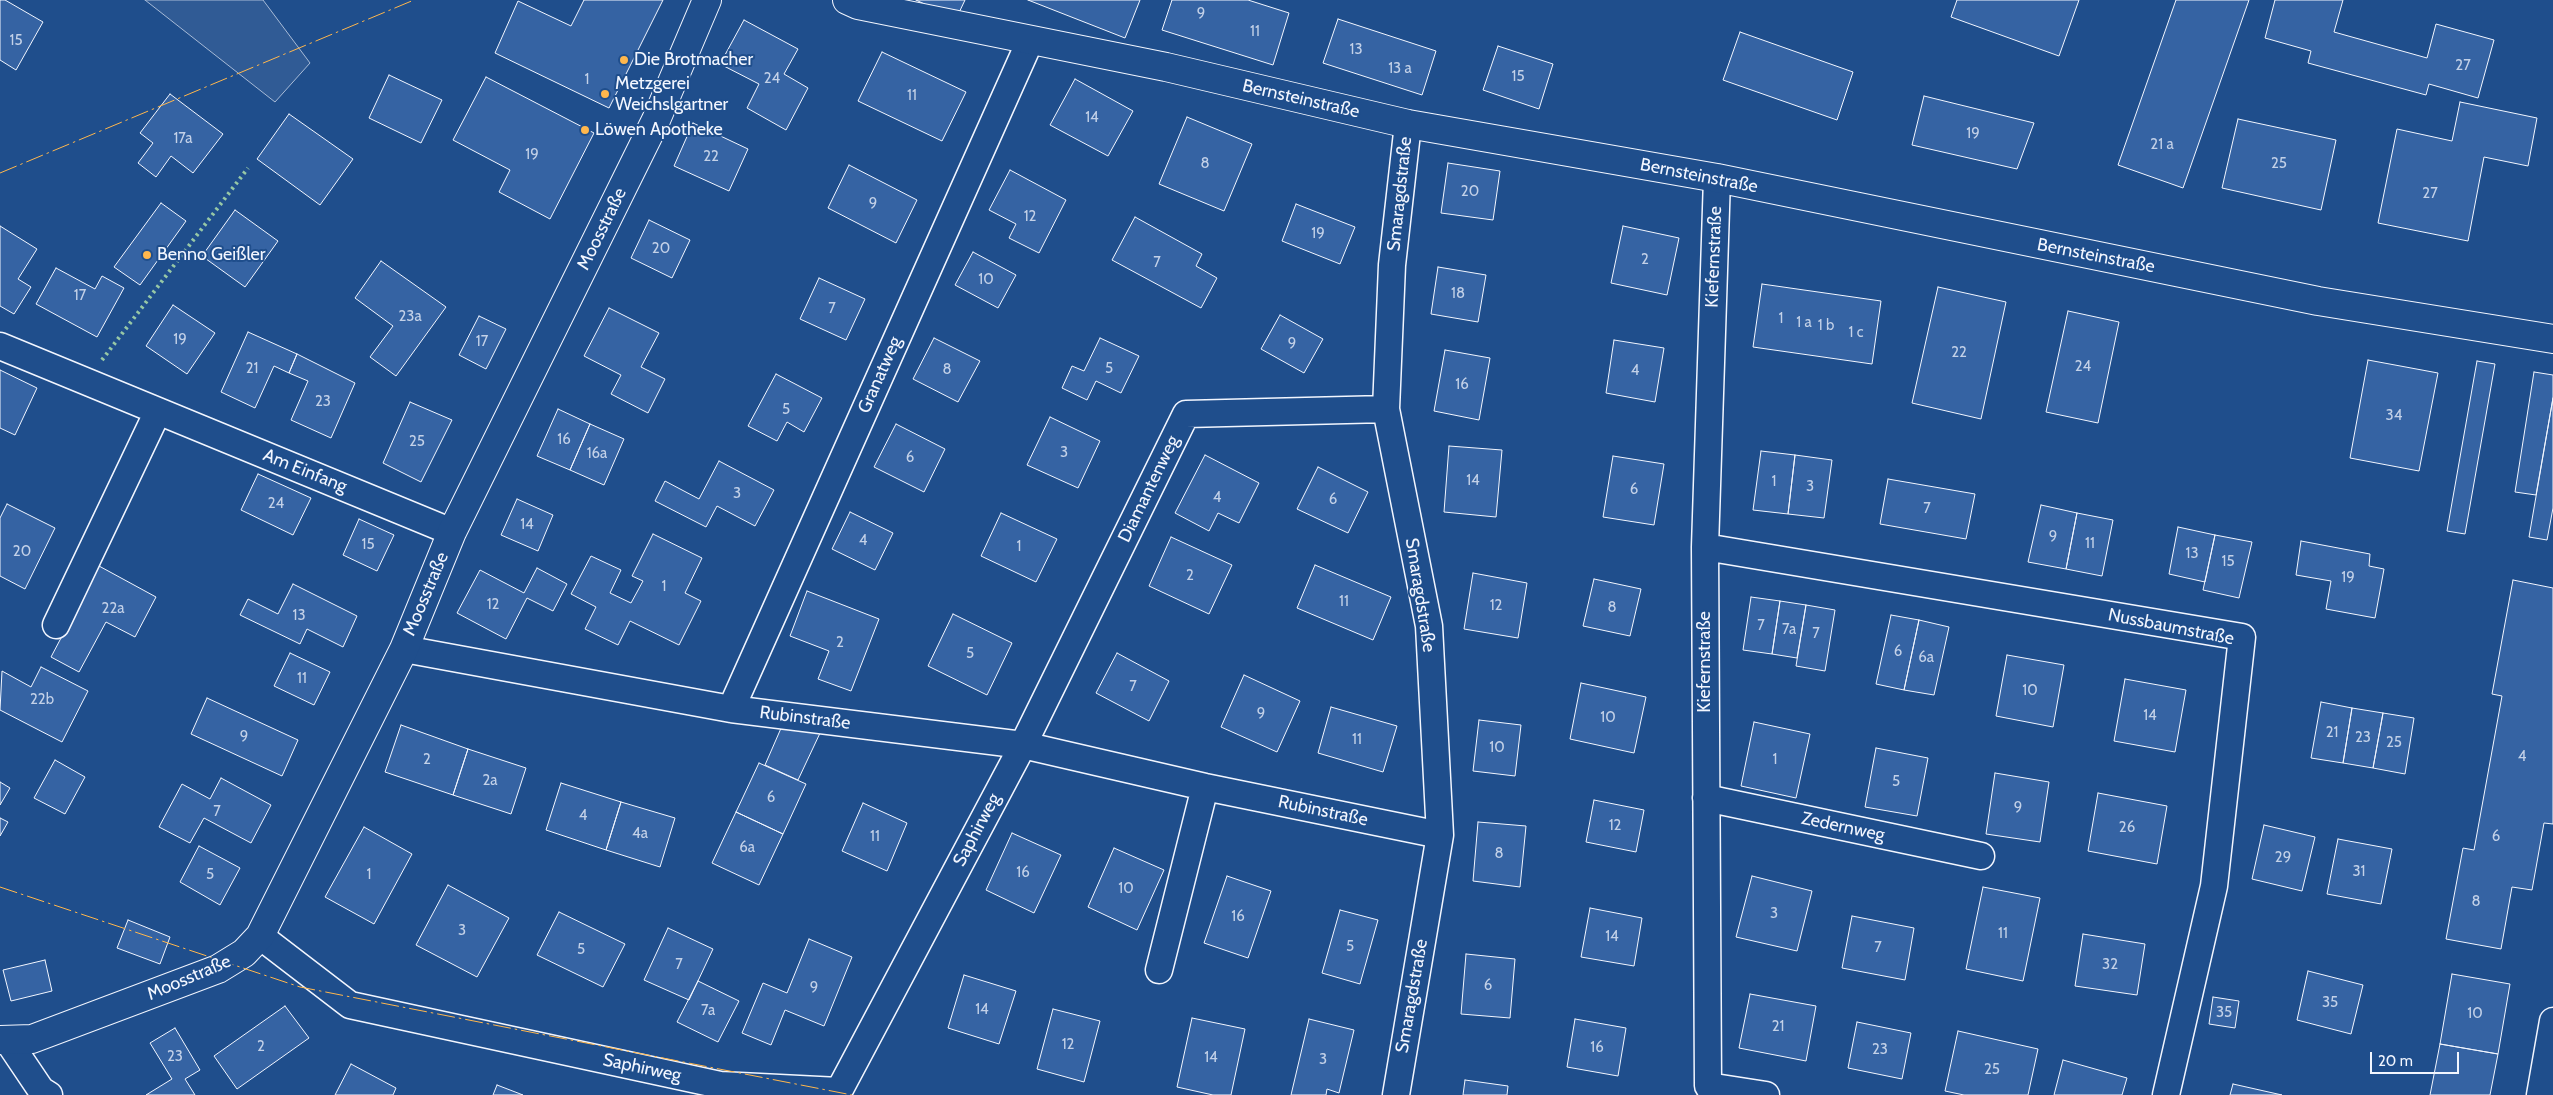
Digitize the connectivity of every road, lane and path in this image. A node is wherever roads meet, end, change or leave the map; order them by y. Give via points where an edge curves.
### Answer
1 (707, 0) edge
2 (847, 0) edge
3 (1030, 42) junction
4 (1408, 124) junction
5 (1717, 178) junction
6 (2553, 339) edge
7 (0, 346) edge
8 (1386, 409) junction
9 (158, 411) junction
10 (452, 532) junction
11 (1705, 547) junction
12 (56, 625) dead end
13 (404, 649) junction
14 (730, 709) junction
15 (1023, 744) junction
16 (1205, 787) junction
17 (1706, 798) junction
18 (1440, 835) junction
19 (1981, 856) dead end
20 (260, 936) junction
21 (1159, 970) dead end
22 (2553, 1021) edge
23 (4, 1041) edge
24 (48, 1095) edge
25 (1396, 1095) edge
26 (1766, 1095) edge
27 (2166, 1095) edge
28 (2540, 1095) edge

1 - 10 street, Moosstraße via 656,120
2 - 3 street, Bernsteinstraße
3 - 4 street, Bernsteinstraße via 1166,67
3 - 14 street, Granatweg
4 - 5 street, Bernsteinstraße
4 - 8 street, Smaragdstraße via 1392,265
5 - 6 street, Bernsteinstraße via 2318,301
5 - 11 street, Kiefernstraße
7 - 9 street, Am Einfang
8 - 15 street, Diamantenweg via 1186,414
8 - 18 street, Smaragdstraße via 1429,626
9 - 10 street, Am Einfang
9 - 12 street
10 - 13 street, Moosstraße
11 - 17 street, Kiefernstraße
11 - 27 street, Nussbaumstraße via 2242,637 2214,886
13 - 14 street, Rubinstraße
13 - 20 street, Moosstraße
14 - 15 street, Rubinstraße
15 - 16 street, Rubinstraße
15 - 20 street, Saphirweg via 839,1091 720,1085 350,1005
16 - 18 street, Rubinstraße
16 - 21 street
17 - 19 street, Zedernweg
17 - 26 street, Kiefernstraße via 1708,1086
18 - 25 street, Smaragdstraße
20 - 23 street, Moosstraße via 244,953 218,969 32,1038
22 - 28 street
23 - 24 street

